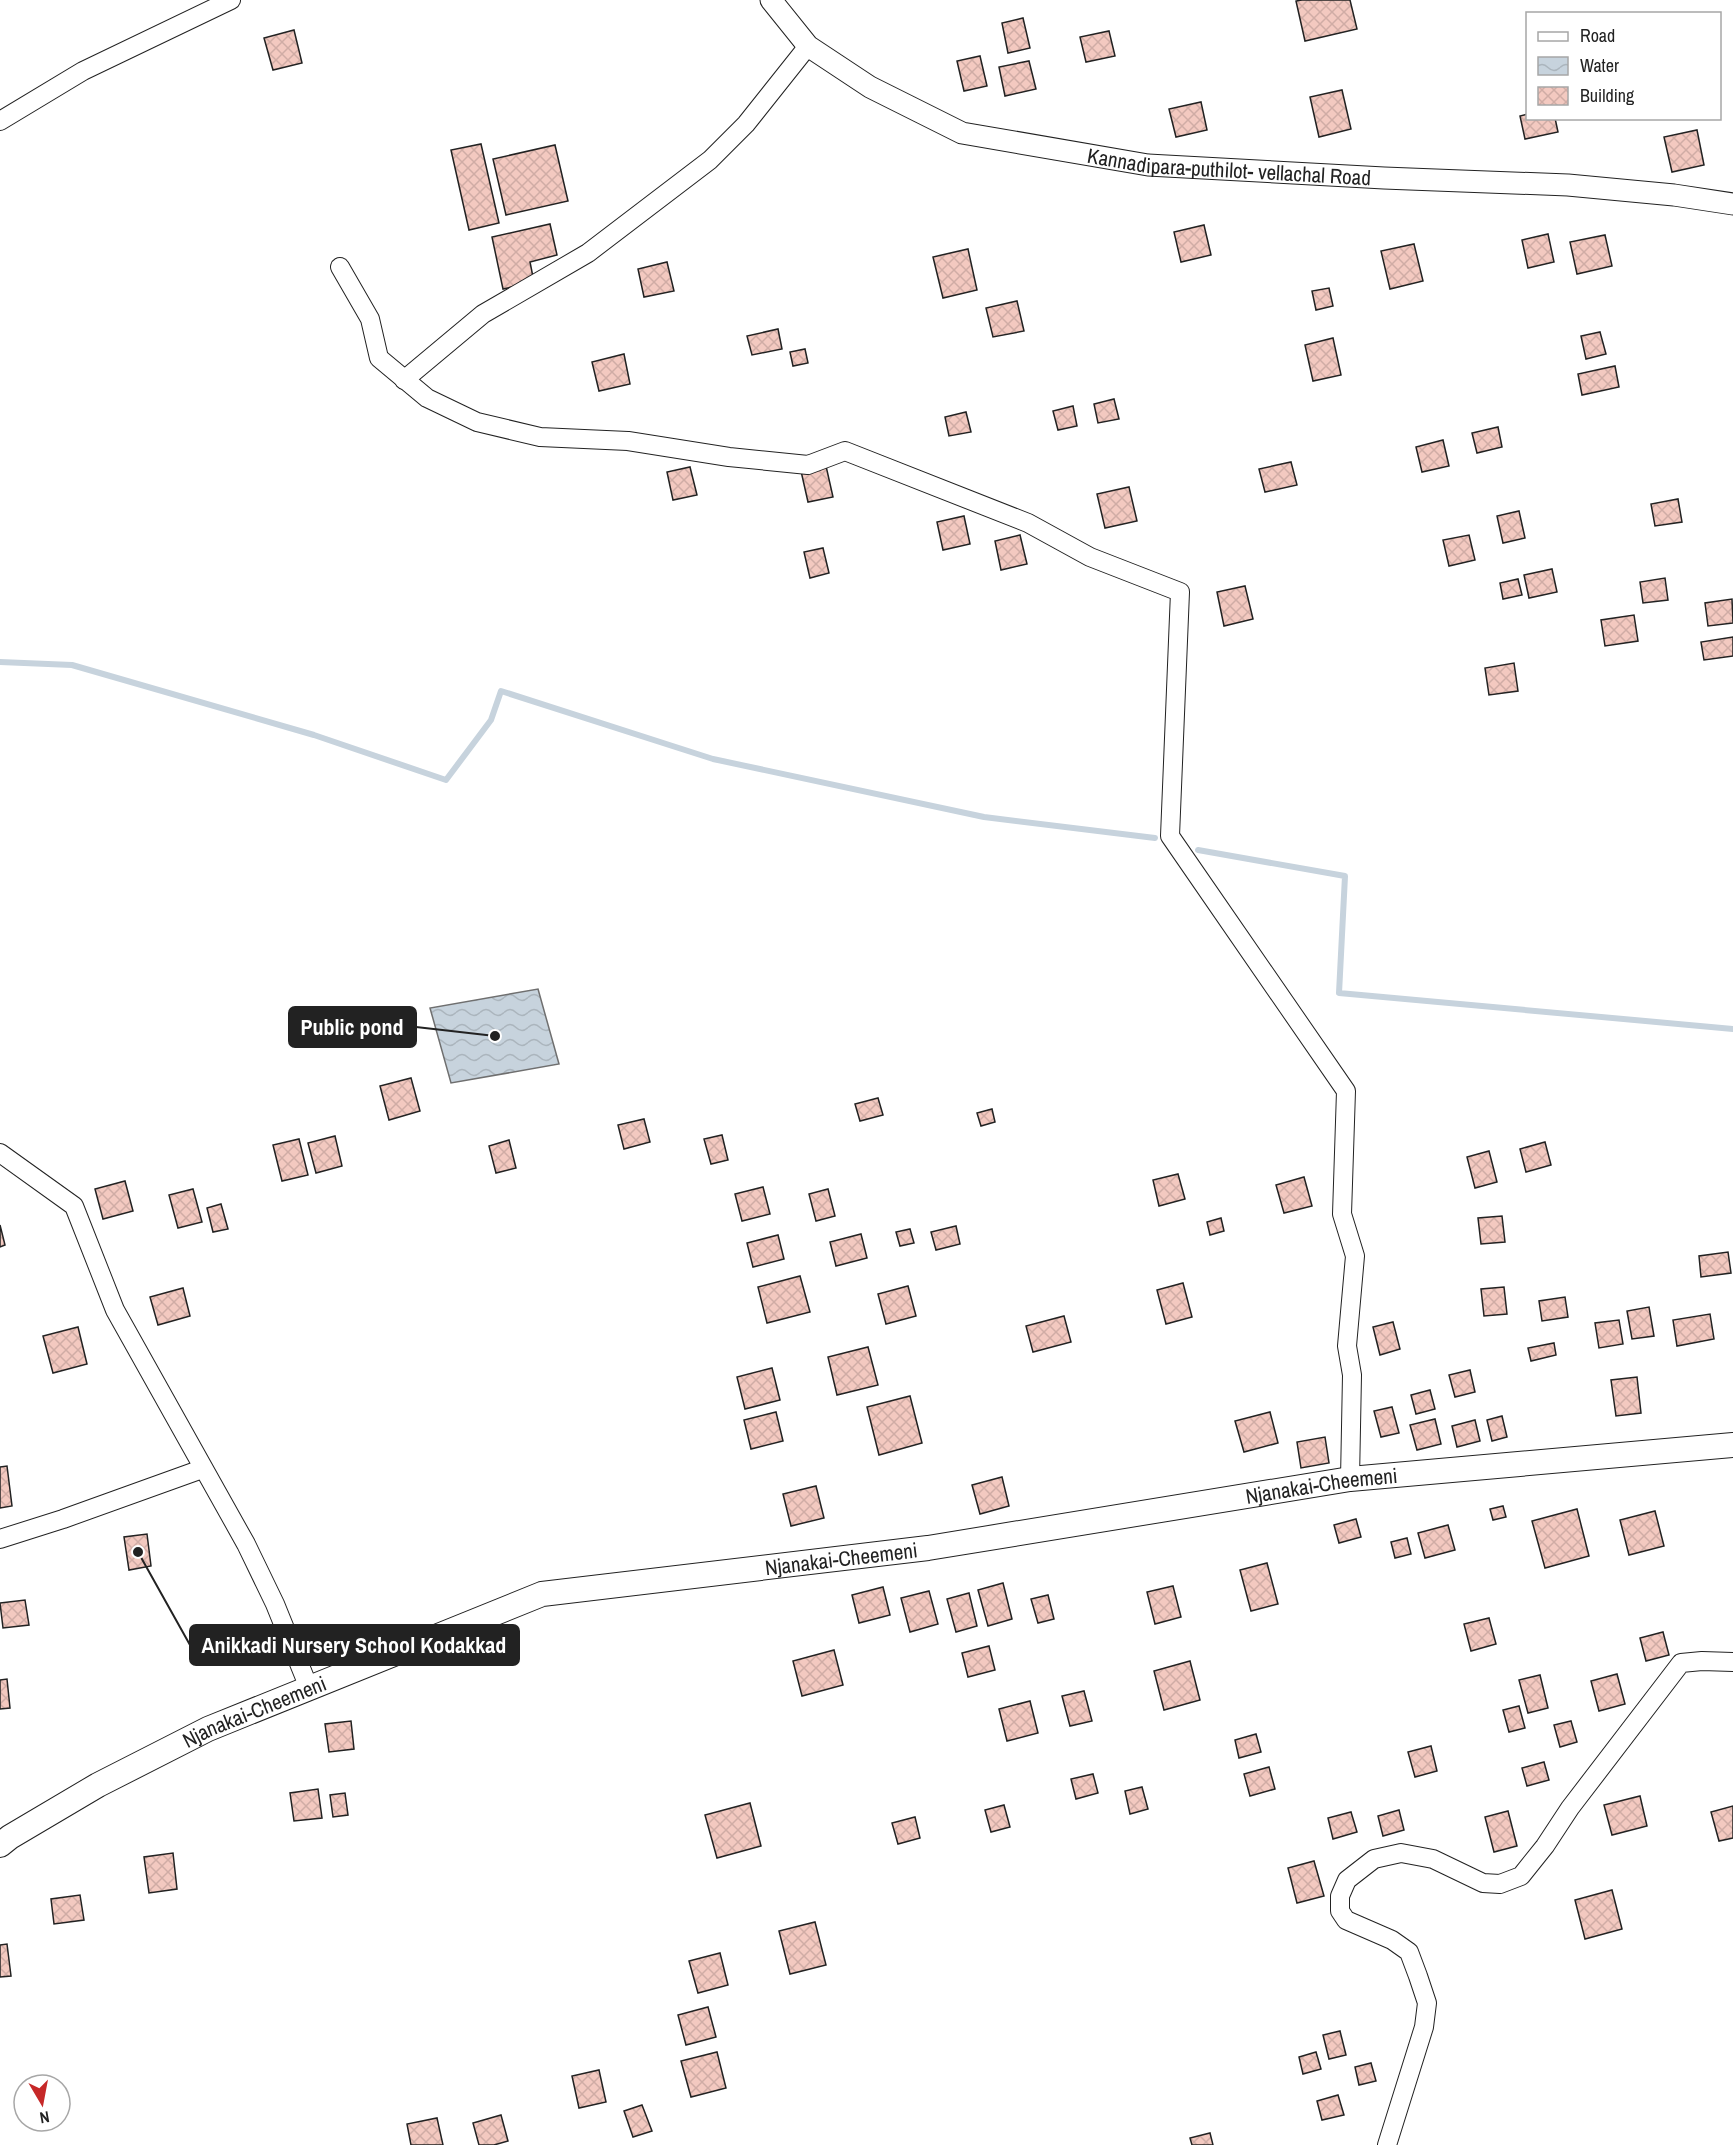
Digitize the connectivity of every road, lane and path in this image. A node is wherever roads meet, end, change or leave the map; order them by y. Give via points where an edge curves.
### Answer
1 (231, 0) edge
2 (771, 0) edge
3 (808, 46) junction
4 (0, 121) edge
5 (1733, 204) edge
6 (340, 267) dead end
7 (404, 380) junction
8 (0, 1154) edge
9 (1733, 1445) edge
10 (202, 1469) junction
11 (1350, 1479) junction
12 (0, 1539) edge
13 (1733, 1662) edge
14 (309, 1688) junction
15 (0, 1845) edge
16 (1387, 2145) edge

1 - 4 street via 83,71
2 - 3 street, Kannadipara-puthilot- vellachal Road
3 - 5 street, Kannadipara-puthilot- vellachal Road via 870,87 962,133 1148,165 1568,185
3 - 7 street via 746,124 710,160 588,253 483,314
6 - 7 street via 370,319 379,358
7 - 11 street via 427,398 477,423 540,437 628,441 808,465 845,451 1028,523 1090,557 1180,592 1170,836 1346,1091 1342,1214 1355,1256 1347,1346 1352,1375
8 - 10 street via 74,1206 114,1310
9 - 11 main road, Njanakai-Cheemeni
10 - 12 street
10 - 14 street via 261,1574
11 - 14 main road, Njanakai-Cheemeni via 928,1548 542,1594
13 - 16 street via 1681,1662 1521,1876 1500,1884 1483,1883 1433,1859 1401,1854 1374,1859 1347,1880 1340,1896 1340,1911 1346,1920 1392,1940 1409,1952 1427,2004 1424,2027
14 - 15 main road, Njanakai-Cheemeni via 208,1729 98,1785

